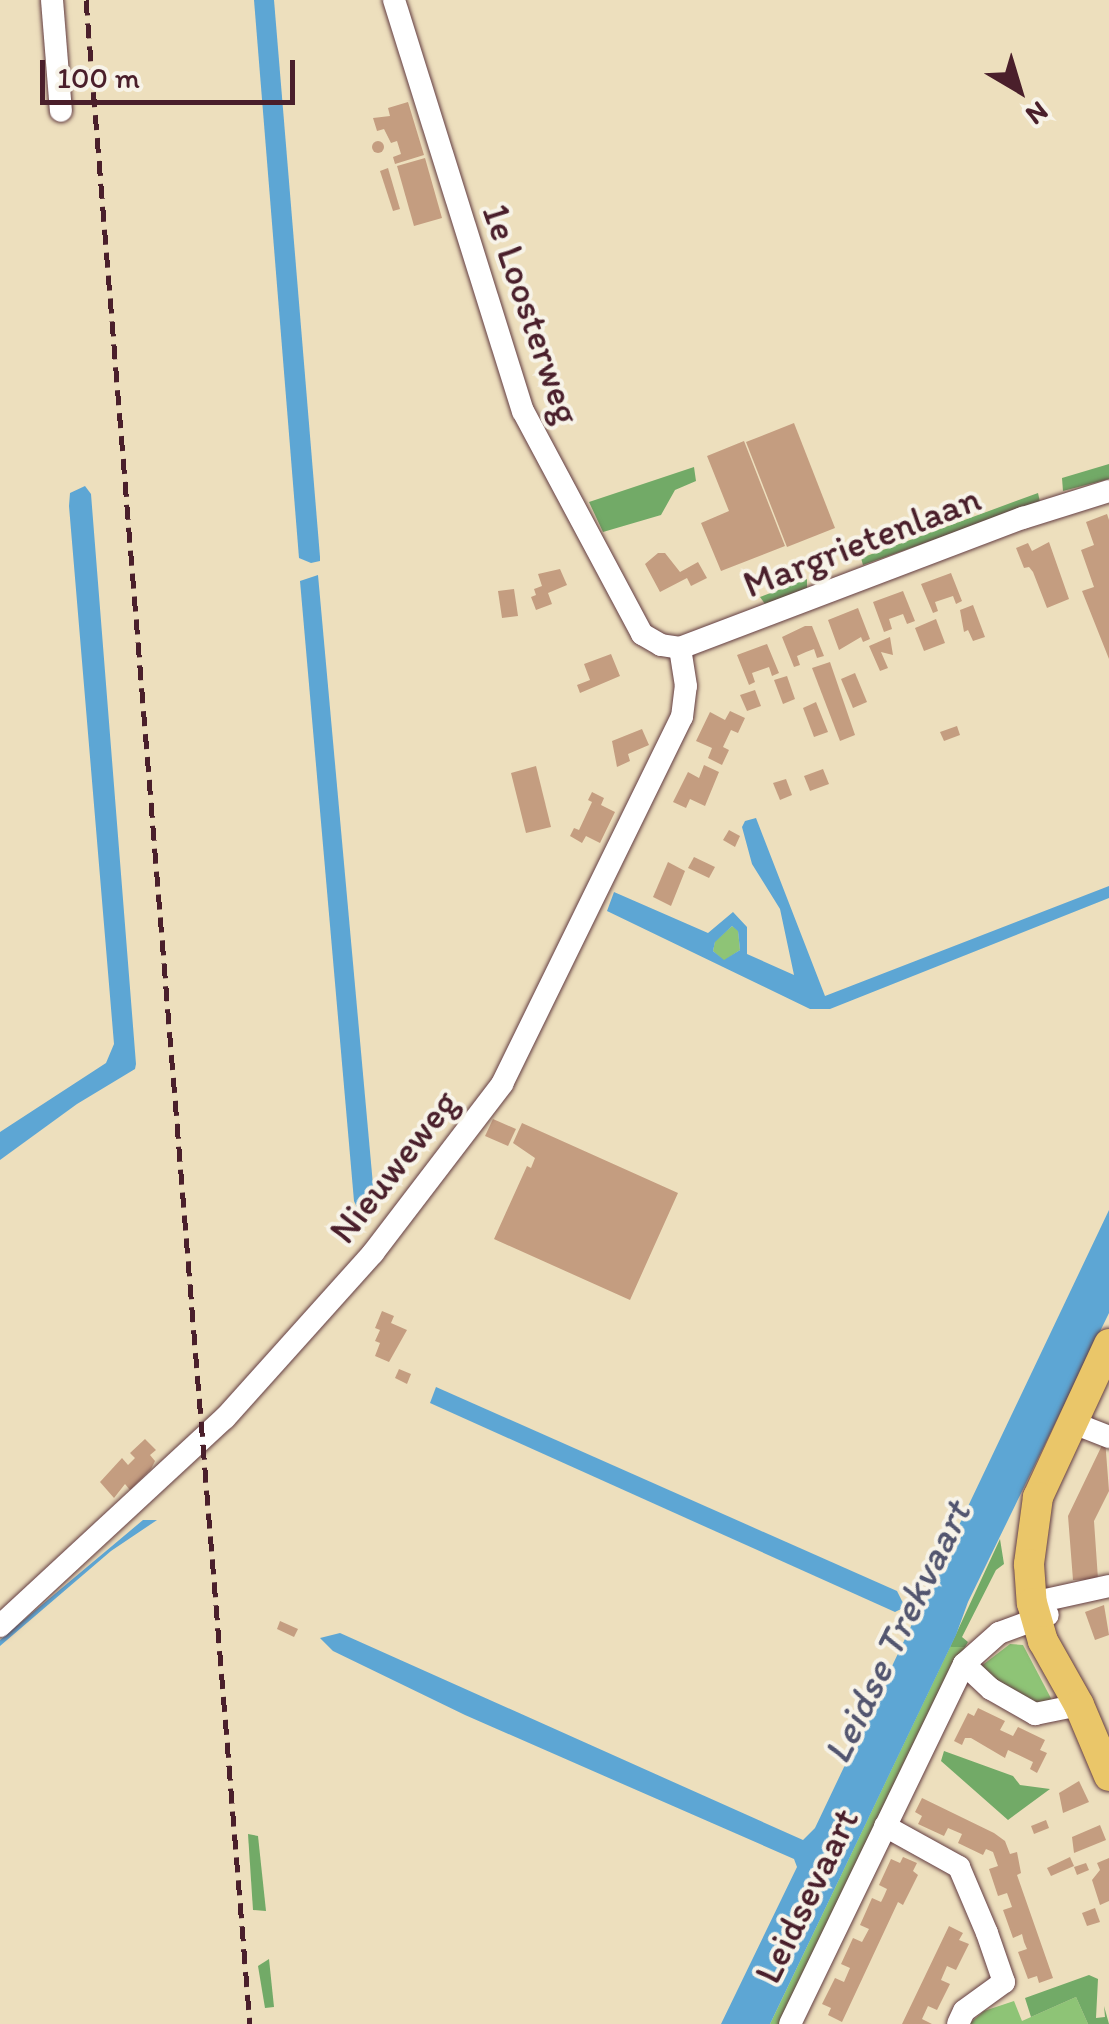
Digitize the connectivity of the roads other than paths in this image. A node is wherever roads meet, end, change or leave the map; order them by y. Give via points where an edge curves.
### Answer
1 (52, 0) edge
2 (394, 0) edge
3 (61, 110) dead end
4 (1109, 491) edge
5 (680, 648) junction
6 (1109, 1351) edge
7 (1076, 1423) junction
8 (1109, 1437) edge
9 (1109, 1586) edge
10 (1040, 1609) junction
11 (0, 1626) edge
12 (964, 1664) junction
13 (1074, 1695) junction
14 (1109, 1776) edge
15 (884, 1826) junction
16 (790, 2024) edge
17 (958, 2024) edge

1 - 3 street
2 - 5 street, 1e Loosterweg via 524,411 642,634
4 - 5 street, Margrietenlaan
5 - 11 street, Nieuweweg via 682,717 502,1084 374,1253 224,1418
6 - 7 main road
7 - 8 street
7 - 10 main road via 1032,1520
9 - 10 street, Leidsevaart
10 - 12 street, Leidsevaart via 999,1632
10 - 13 main road via 1053,1662
12 - 13 street via 1035,1714
12 - 15 street, Leidsevaart
13 - 14 main road
15 - 16 street, Leidsevaart
15 - 17 street via 959,1867 987,1933 1004,1982 964,2011

